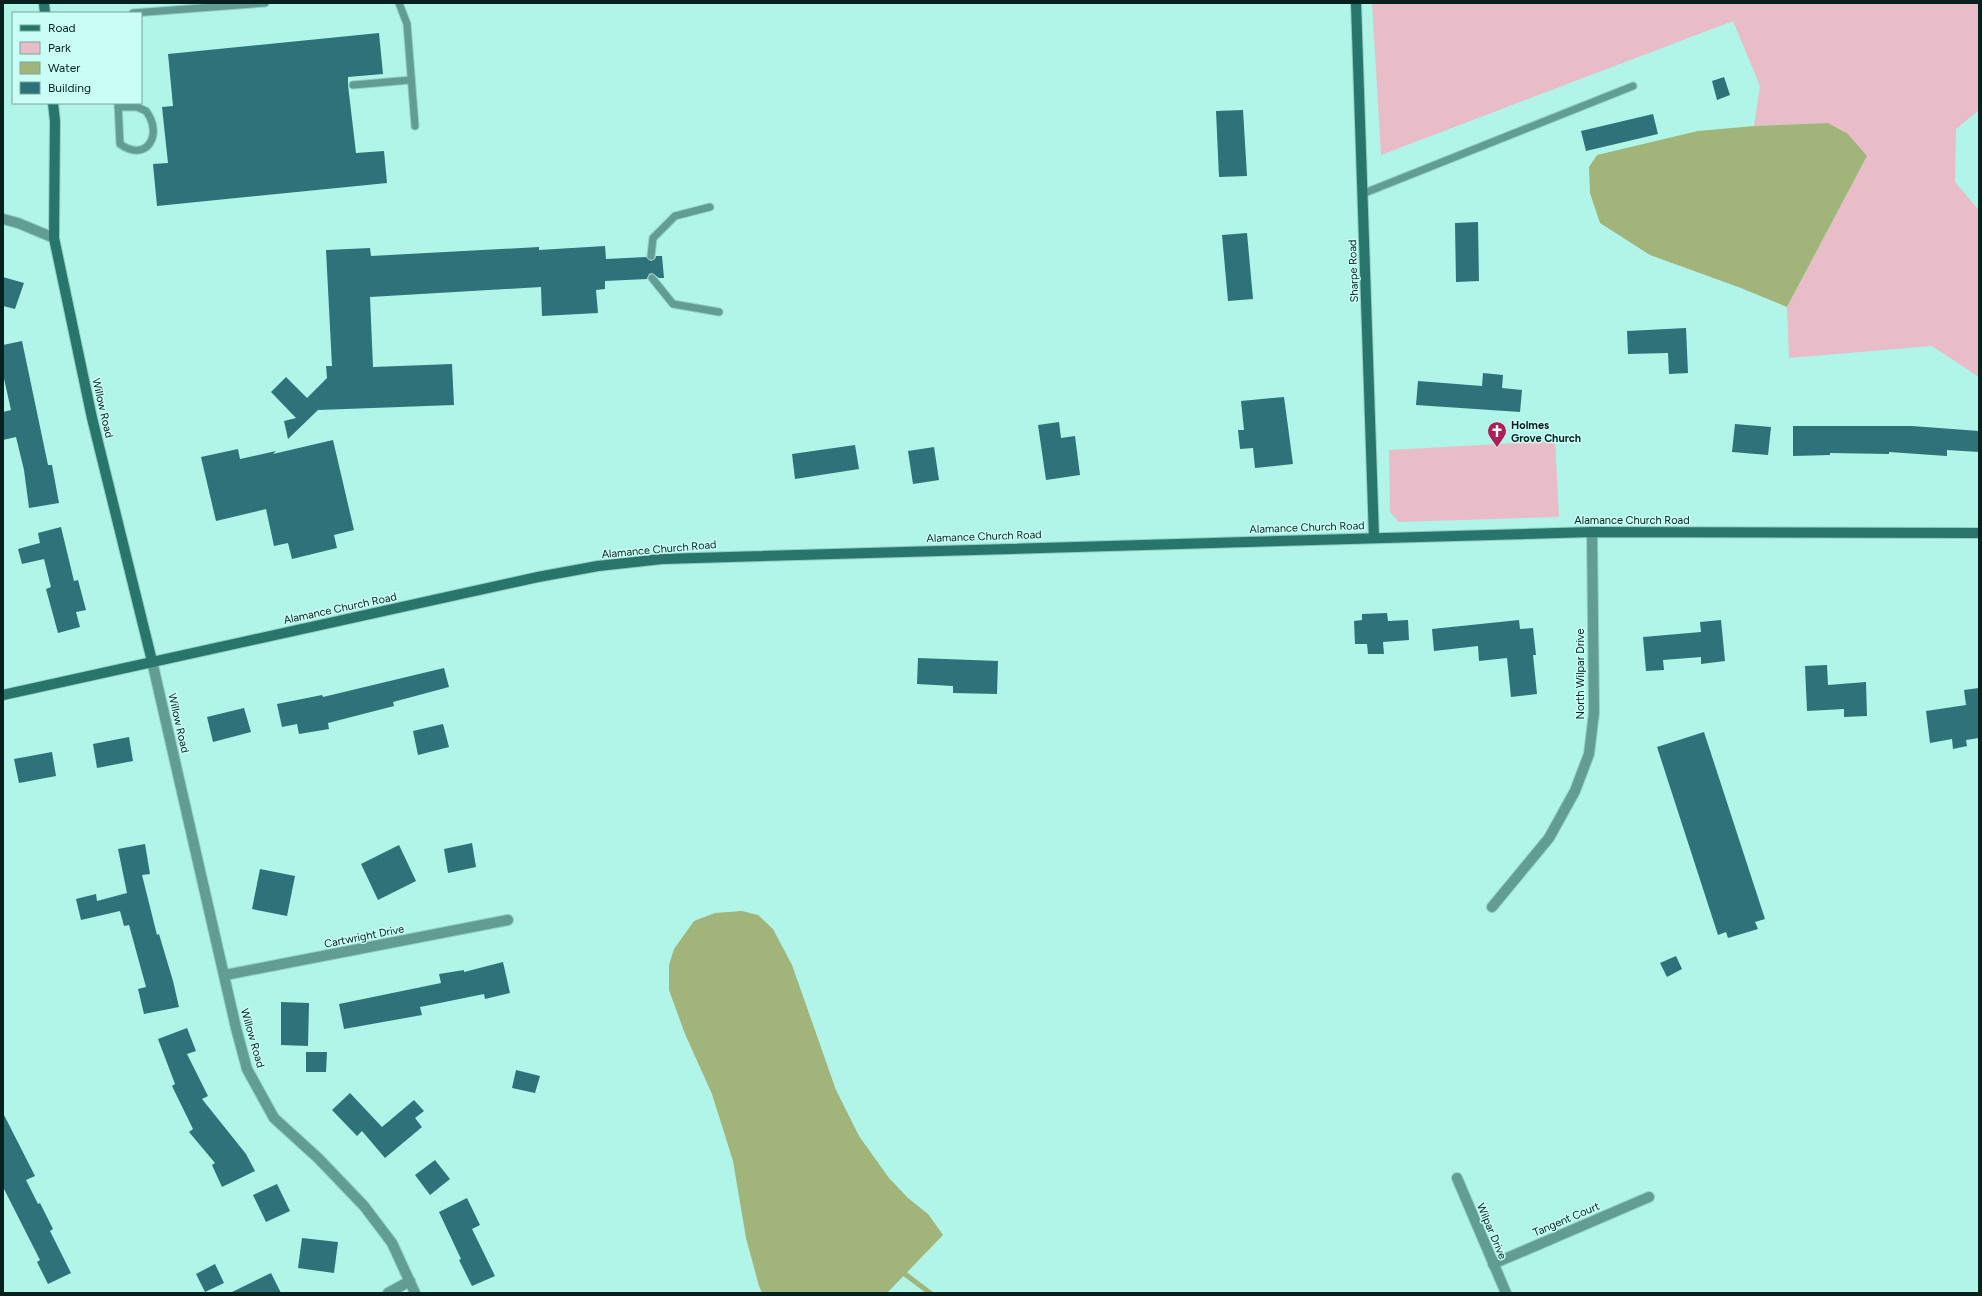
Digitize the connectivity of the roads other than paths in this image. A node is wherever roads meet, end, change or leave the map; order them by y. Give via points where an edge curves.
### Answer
1 (265, 3) edge
2 (399, 3) edge
3 (1356, 3) edge
4 (142, 12) edge
5 (411, 80) junction
6 (353, 85) dead end
7 (1633, 86) dead end
8 (53, 104) edge
9 (118, 105) edge
10 (415, 126) dead end
11 (1362, 194) junction
12 (710, 207) dead end
13 (3, 219) edge
14 (54, 238) junction
15 (651, 256) dead end
16 (652, 278) dead end
17 (719, 312) dead end
18 (1592, 532) junction
19 (1979, 533) edge
20 (1374, 538) junction
21 (152, 662) junction
22 (3, 694) edge
23 (1492, 907) dead end
24 (508, 920) dead end
25 (225, 975) junction
26 (1456, 1178) dead end
27 (1649, 1197) dead end
28 (1493, 1264) junction
29 (410, 1281) junction
30 (388, 1293) edge
31 (415, 1293) edge
32 (1506, 1293) edge

1 - 4 lane
2 - 5 lane via 407,24
3 - 11 main road, Sharpe Road
5 - 6 lane
5 - 10 lane
7 - 11 lane
8 - 14 main road, Willow Road
9 - 9 lane via 120,144 127,150 147,147 154,138 154,126 146,110
11 - 20 main road, Sharpe Road
12 - 15 lane via 675,216 653,238
13 - 14 street
14 - 21 main road, Willow Road via 92,418
16 - 17 lane via 673,304
18 - 19 main road, Alamance Church Road
18 - 20 main road, Alamance Church Road
18 - 23 street, North Wilpar Drive via 1594,713 1589,754 1575,791 1549,838
20 - 21 main road, Alamance Church Road via 662,559 598,566 538,577
21 - 22 main road, Alamance Church Road
21 - 25 street, Willow Road
24 - 25 street, Cartwright Drive
25 - 29 street, Willow Road via 248,1069 274,1118 318,1158 364,1206 392,1243
26 - 28 street, Wilpar Drive
27 - 28 street, Tangent Court
28 - 32 street, Wilpar Drive
29 - 30 street
29 - 31 street, Willow Road

